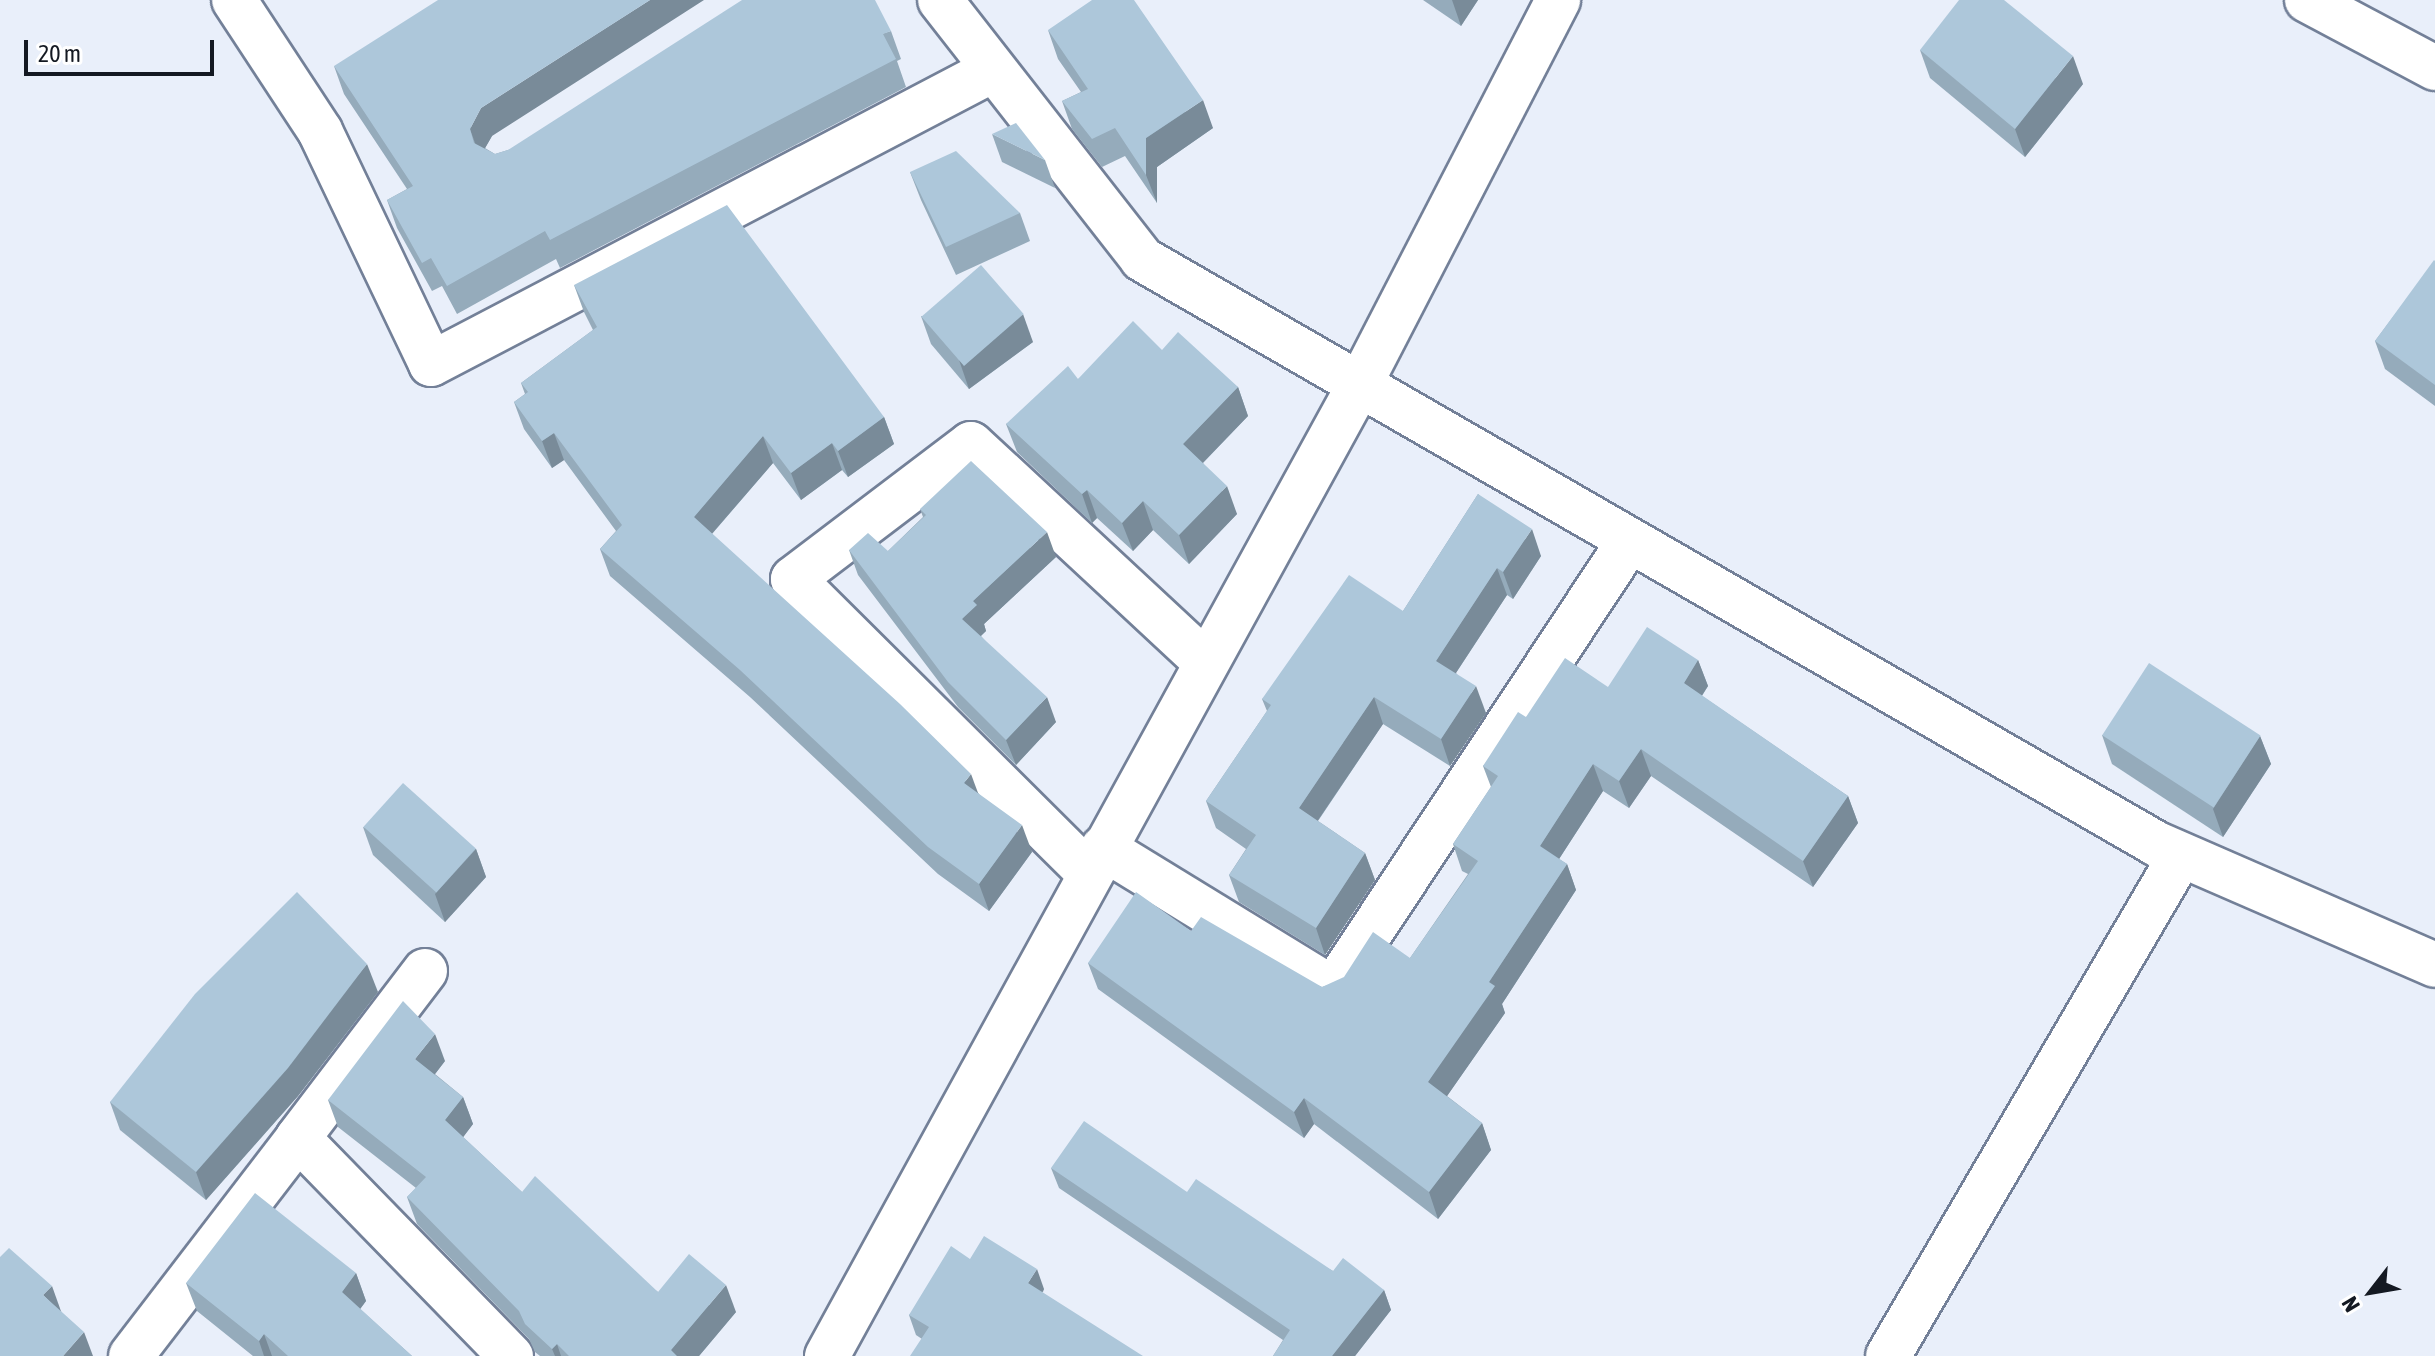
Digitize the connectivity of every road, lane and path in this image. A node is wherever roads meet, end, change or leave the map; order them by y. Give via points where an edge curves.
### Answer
1 (234, 0) edge
2 (940, 0) edge
3 (1558, 0) edge
4 (2307, 0) edge
5 (2435, 68) edge
6 (993, 70) junction
7 (1361, 382) junction
8 (1630, 540) junction
9 (1206, 662) junction
10 (2181, 855) junction
11 (1096, 860) junction
12 (2435, 965) edge
13 (425, 971) dead end
14 (298, 1138) junction
15 (839, 1352) edge
16 (131, 1356) edge
17 (511, 1356) edge
18 (1888, 1356) edge

1 - 6 street via 320,131 431,364
2 - 6 street
3 - 7 street
4 - 5 street
6 - 7 street via 1142,259
7 - 8 street
7 - 9 street
8 - 10 street
8 - 11 street via 1333,989
9 - 11 street
9 - 11 street via 971,444 793,579
10 - 12 street
10 - 18 street
11 - 15 street
13 - 14 street
14 - 16 street
14 - 17 street

